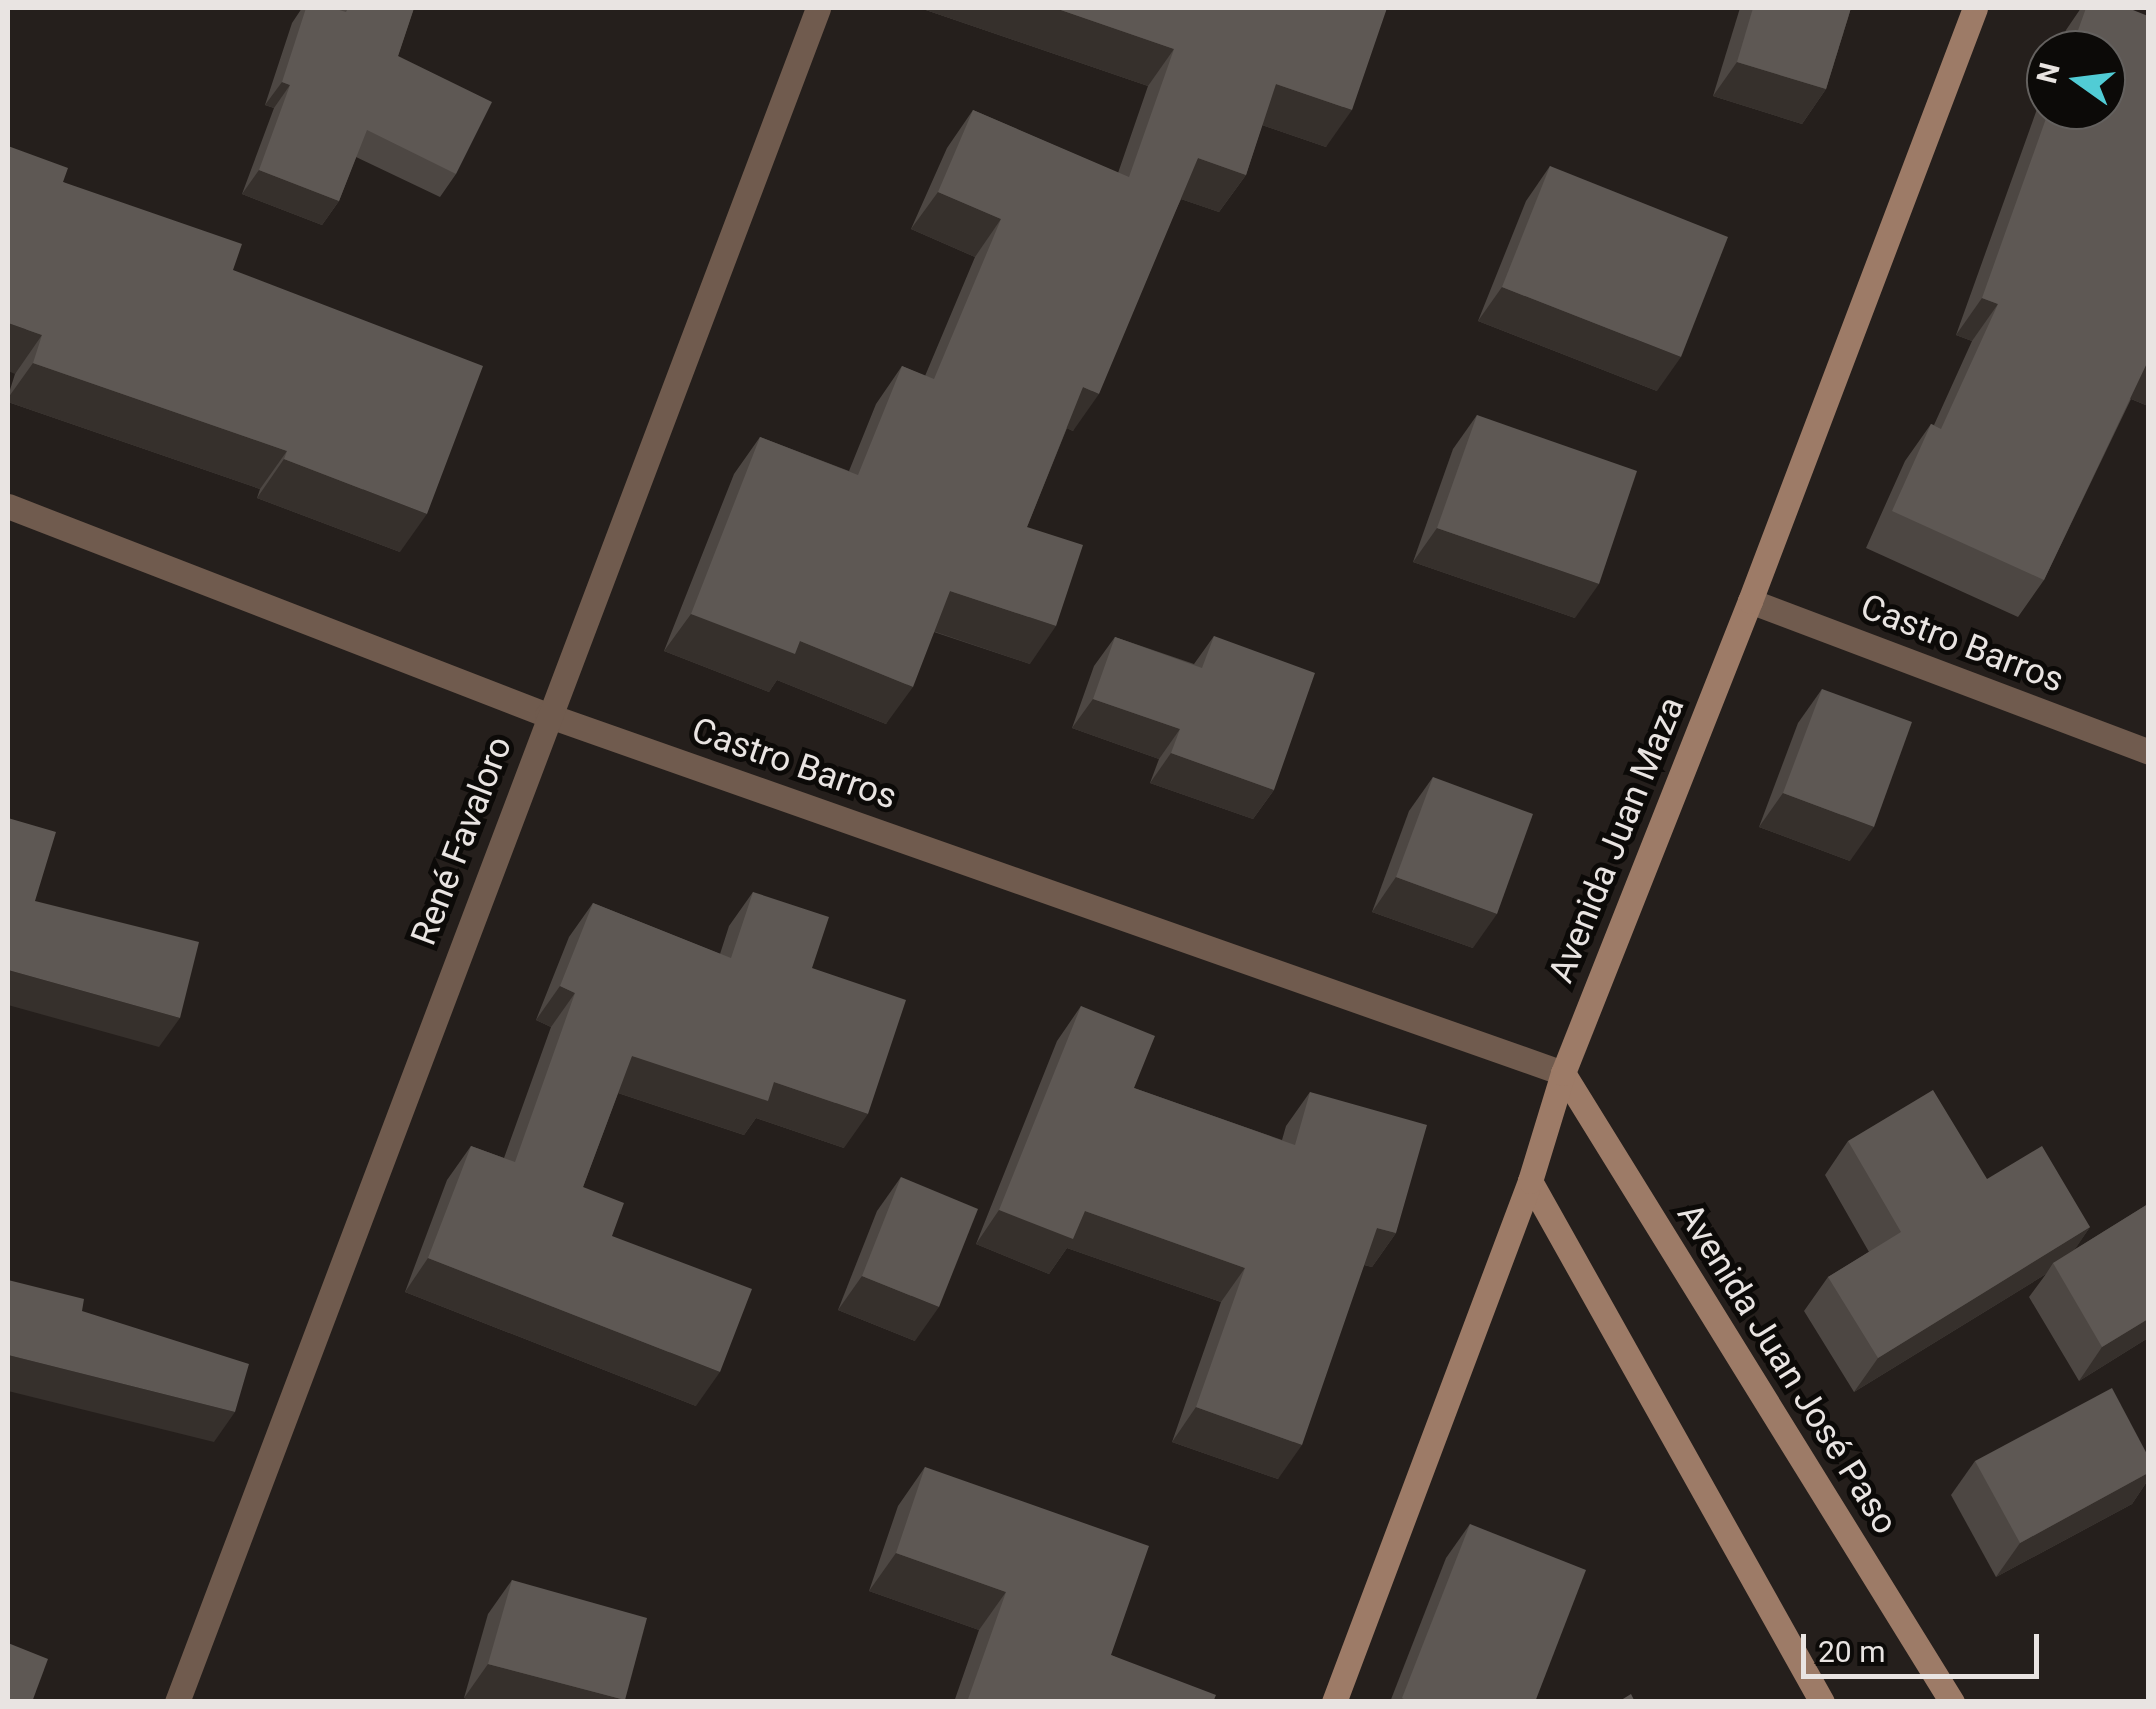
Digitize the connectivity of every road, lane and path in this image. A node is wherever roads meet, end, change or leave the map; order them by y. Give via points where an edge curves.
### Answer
1 (818, 8) edge
2 (1974, 8) edge
3 (8, 506) edge
4 (1750, 601) junction
5 (547, 714) junction
6 (2148, 752) edge
7 (1562, 1072) junction
8 (1530, 1181) junction
9 (177, 1702) edge
10 (1334, 1702) edge
11 (1822, 1702) edge
12 (1952, 1702) edge

1 - 5 street, René Favaloro
2 - 4 main road, Avenida Juan Maza
3 - 5 street, Castro Barros
4 - 6 street, Castro Barros
4 - 7 main road, Avenida Juan Maza
5 - 7 street, Castro Barros
5 - 9 street, René Favaloro
7 - 8 main road, Avenida Juan Maza
7 - 12 main road, Avenida Juan José Paso
8 - 10 main road, Avenida Juan Maza
8 - 11 main road

